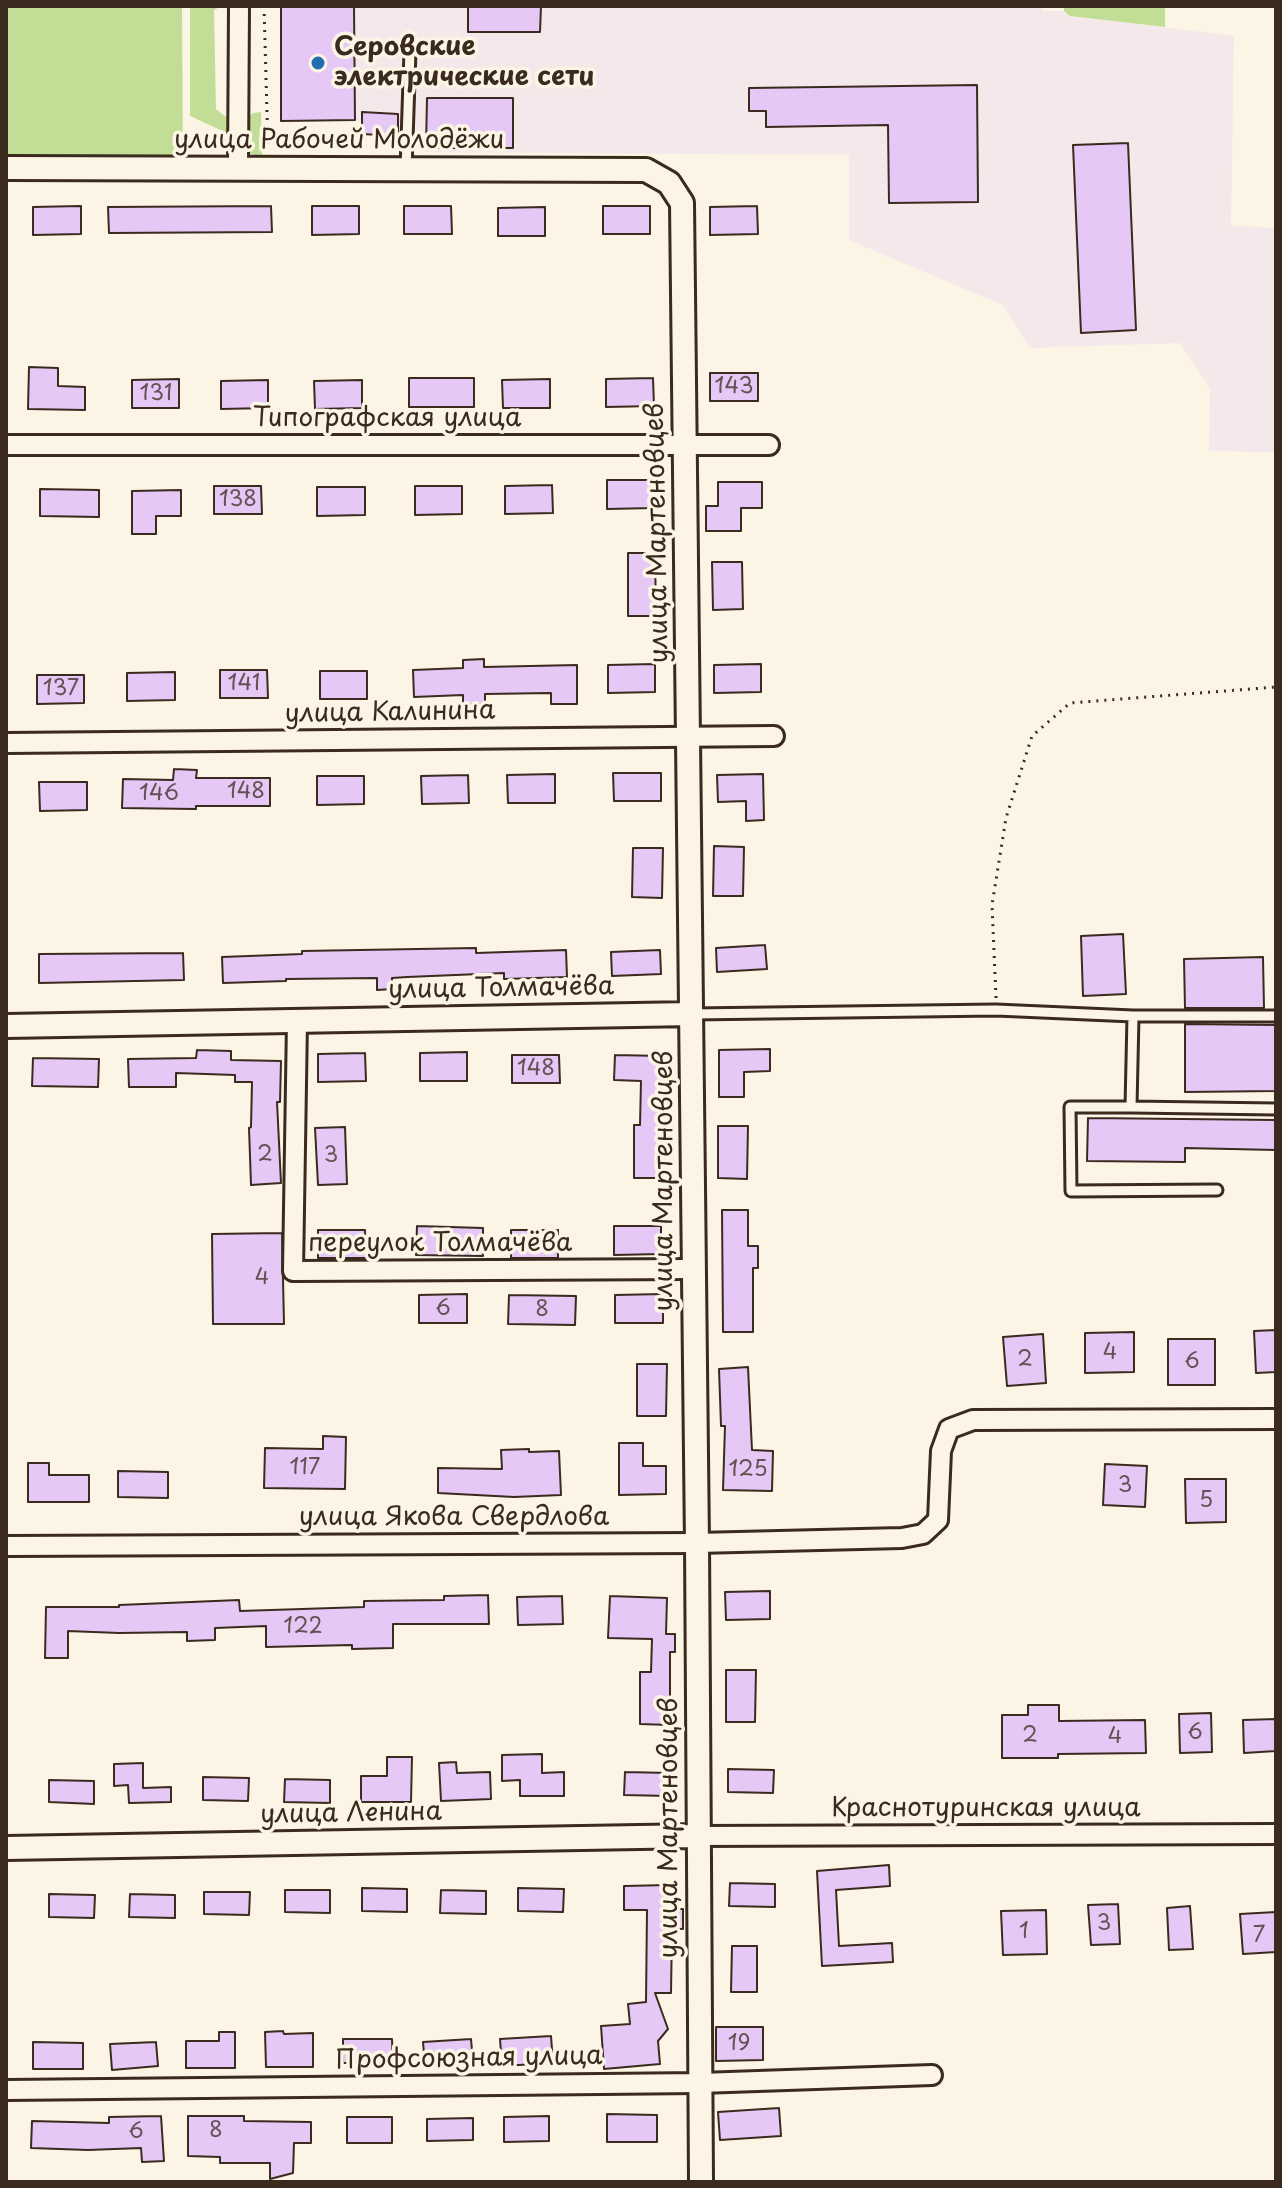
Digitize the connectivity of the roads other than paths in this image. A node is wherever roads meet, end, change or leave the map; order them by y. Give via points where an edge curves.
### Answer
1 (239, 6) edge
2 (410, 51) dead end
3 (6, 168) edge
4 (238, 169) junction
5 (406, 170) junction
6 (669, 183) joint
7 (6, 445) edge
8 (685, 445) junction
9 (769, 445) dead end
10 (774, 736) dead end
11 (688, 737) junction
12 (6, 743) edge
13 (692, 1014) junction
14 (1133, 1016) junction
15 (1276, 1016) edge
16 (297, 1021) junction
17 (6, 1026) edge
18 (1131, 1107) junction
19 (1276, 1109) edge
20 (1217, 1190) dead end
21 (694, 1269) junction
22 (1276, 1419) edge
23 (697, 1543) junction
24 (6, 1546) edge
25 (1276, 1834) edge
26 (697, 1836) junction
27 (6, 1848) edge
28 (932, 2075) dead end
29 (700, 2083) junction
30 (6, 2090) edge
31 (701, 2182) edge

1 - 4 street
2 - 5 lane
3 - 4 street, улица Рабочей Молодёжи
4 - 5 street, улица Рабочей Молодёжи
5 - 6 street, улица Рабочей Молодёжи via 646,170
6 - 8 street, улица Мартеновцев via 682,203
7 - 8 street, Типографская улица
8 - 9 street, Типографская улица
8 - 11 street, улица Мартеновцев
10 - 11 street, улица Калинина
11 - 12 street, улица Калинина
11 - 13 street, улица Мартеновцев
13 - 14 lane, улица Толмачёва via 996,1010
13 - 16 street, улица Толмачёва
13 - 21 street, улица Мартеновцев
14 - 15 lane, улица Толмачёва
14 - 18 lane
16 - 17 street, улица Толмачёва
16 - 21 street, переулок Толмачёва via 293,1271
18 - 19 lane
18 - 20 lane via 1070,1107 1071,1191
21 - 23 street, улица Мартеновцев
22 - 23 street, улица Якова Свердлова via 973,1420 949,1429 941,1451 938,1520 923,1534
23 - 24 street, улица Якова Свердлова
23 - 26 street, улица Мартеновцев
25 - 26 street, Краснотуринская улица
26 - 27 street, улица Ленина
26 - 29 street, улица Мартеновцев
28 - 29 street, Профсоюзная улица
29 - 30 street, Профсоюзная улица
29 - 31 street, улица Мартеновцев

